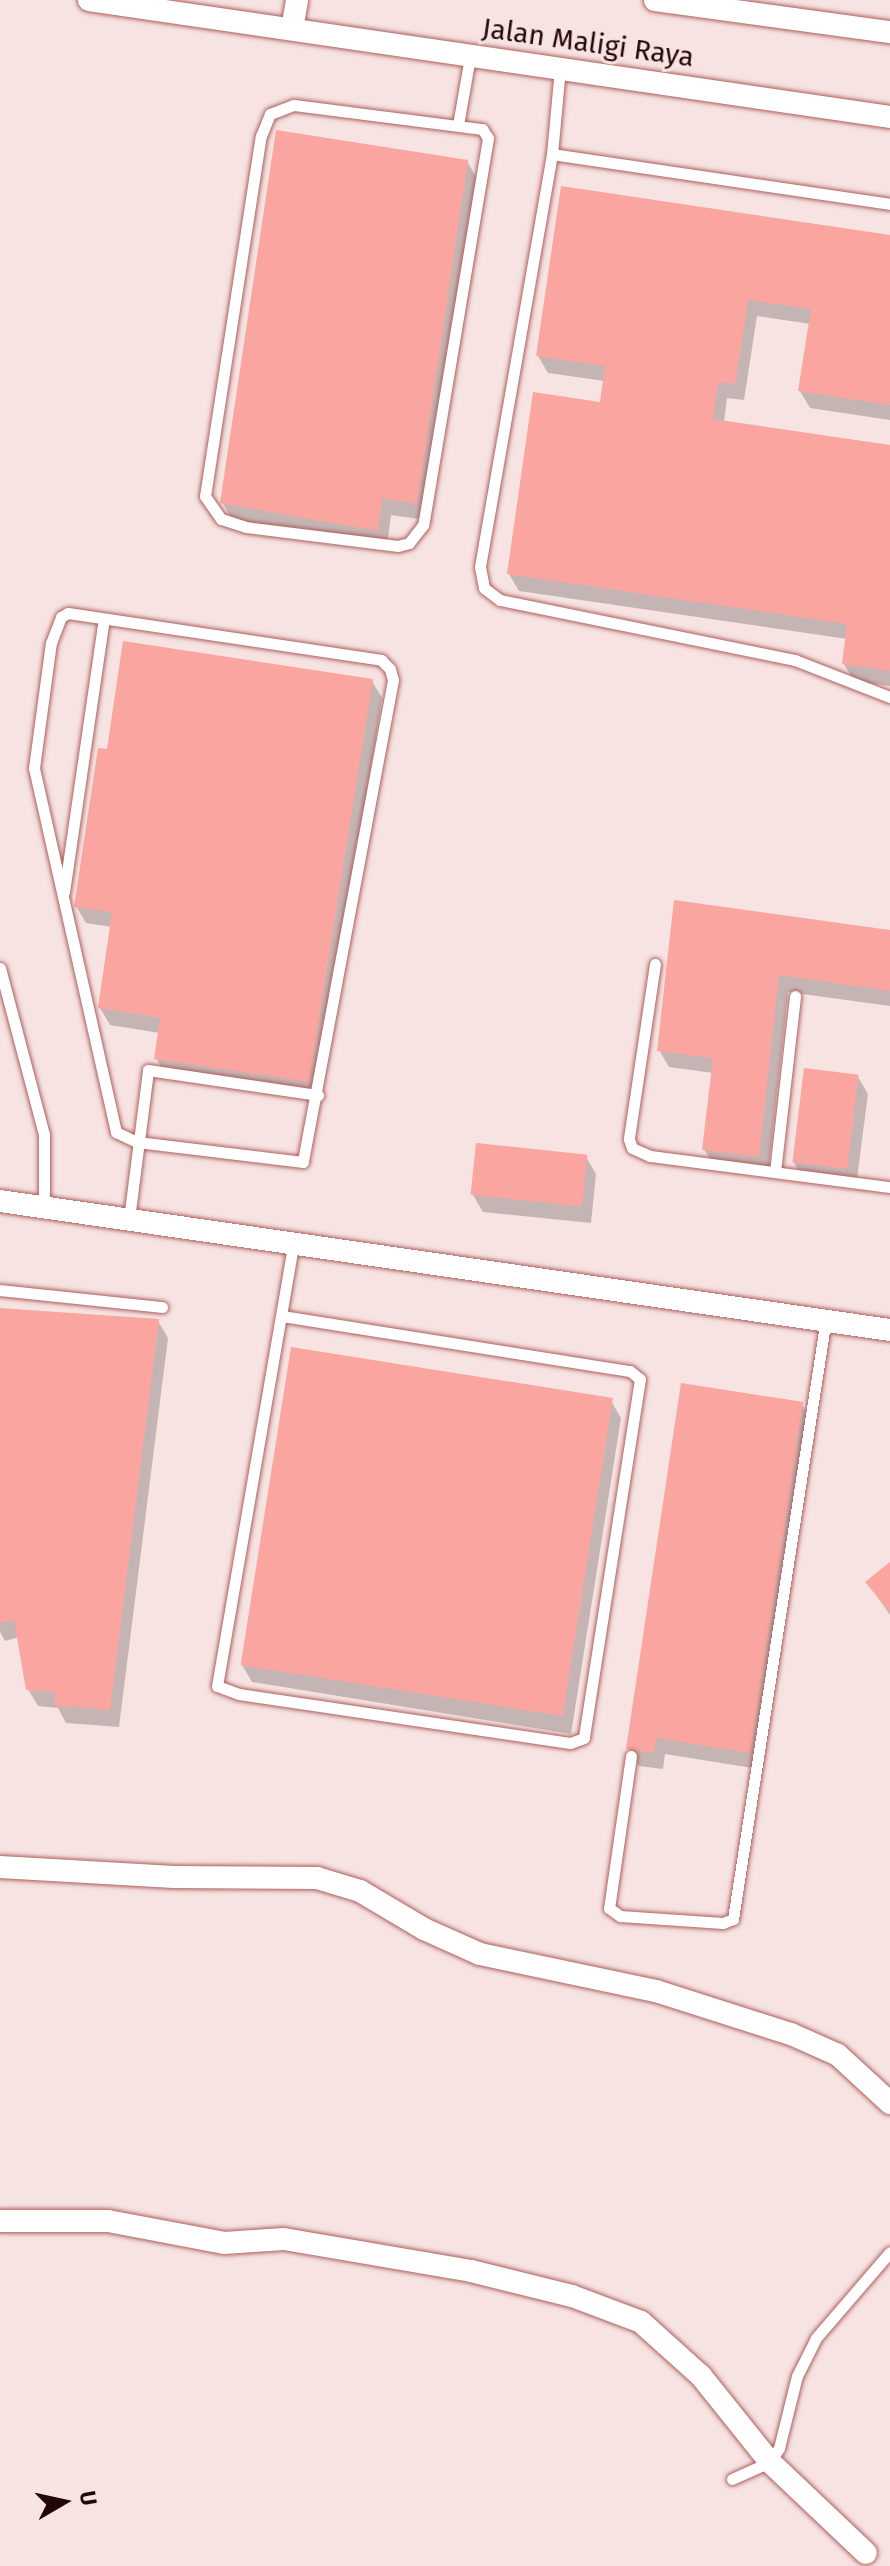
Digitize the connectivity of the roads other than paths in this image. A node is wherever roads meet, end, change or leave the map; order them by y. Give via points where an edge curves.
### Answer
1 (89, 0) edge
2 (297, 0) edge
3 (655, 0) edge
4 (725, 5) edge
5 (292, 29) junction
6 (890, 32) edge
7 (470, 57) junction
8 (560, 68) junction
9 (890, 117) edge
10 (458, 125) junction
11 (552, 154) junction
12 (890, 204) edge
13 (104, 619) junction
14 (890, 697) edge
15 (63, 898) junction
16 (655, 964) dead end
17 (0, 968) edge
18 (795, 996) dead end
19 (318, 1095) junction
20 (137, 1142) junction
21 (775, 1172) junction
22 (890, 1187) edge
23 (0, 1201) edge
24 (44, 1206) junction
25 (129, 1219) junction
26 (293, 1245) junction
27 (0, 1290) edge
28 (162, 1307) dead end
29 (282, 1316) junction
30 (826, 1318) junction
31 (890, 1330) edge
32 (631, 1756) dead end
33 (0, 1867) edge
34 (890, 2103) edge
35 (0, 2221) edge
36 (890, 2252) edge
37 (770, 2462) junction
38 (732, 2479) dead end
39 (866, 2553) dead end

1 - 5 street, Jalan Maligi Raya
2 - 5 street
3 - 4 street, Jalan Maligi Raya
4 - 6 street, Jalan Maligi Raya
5 - 7 street, Jalan Maligi Raya
7 - 8 street, Jalan Maligi Raya
7 - 10 lane
8 - 9 street, Jalan Maligi Raya
8 - 11 lane
10 - 10 lane via 324,105 294,105 270,114 261,136 206,479 205,496 221,519 398,546 409,543 423,525 489,147 482,129
11 - 12 lane
11 - 14 lane via 480,567 484,588 500,600 795,660
13 - 15 lane
13 - 15 lane via 68,613 61,617 39,726 36,790
13 - 19 lane via 381,660 390,669 393,680
15 - 20 lane via 109,1115 116,1132
16 - 21 lane via 632,1148 650,1156
17 - 24 lane via 44,1134
18 - 21 lane
19 - 20 lane via 306,1159 296,1164
19 - 20 lane via 148,1070
20 - 25 lane
21 - 22 lane
23 - 24 street
24 - 25 street
25 - 26 street
26 - 29 lane
26 - 30 street
27 - 28 lane
29 - 29 lane via 630,1371 640,1379 584,1738 570,1743 219,1689 221,1649
30 - 31 street
30 - 32 lane via 733,1919 723,1923 620,1916 609,1908
33 - 34 street via 317,1878 360,1891 480,1954 656,1991 791,2034 838,2055
35 - 37 street via 108,2221 224,2243 284,2239 471,2271 572,2296 641,2322 701,2376
36 - 37 lane via 816,2338 797,2376 779,2448
37 - 38 lane
37 - 39 street

